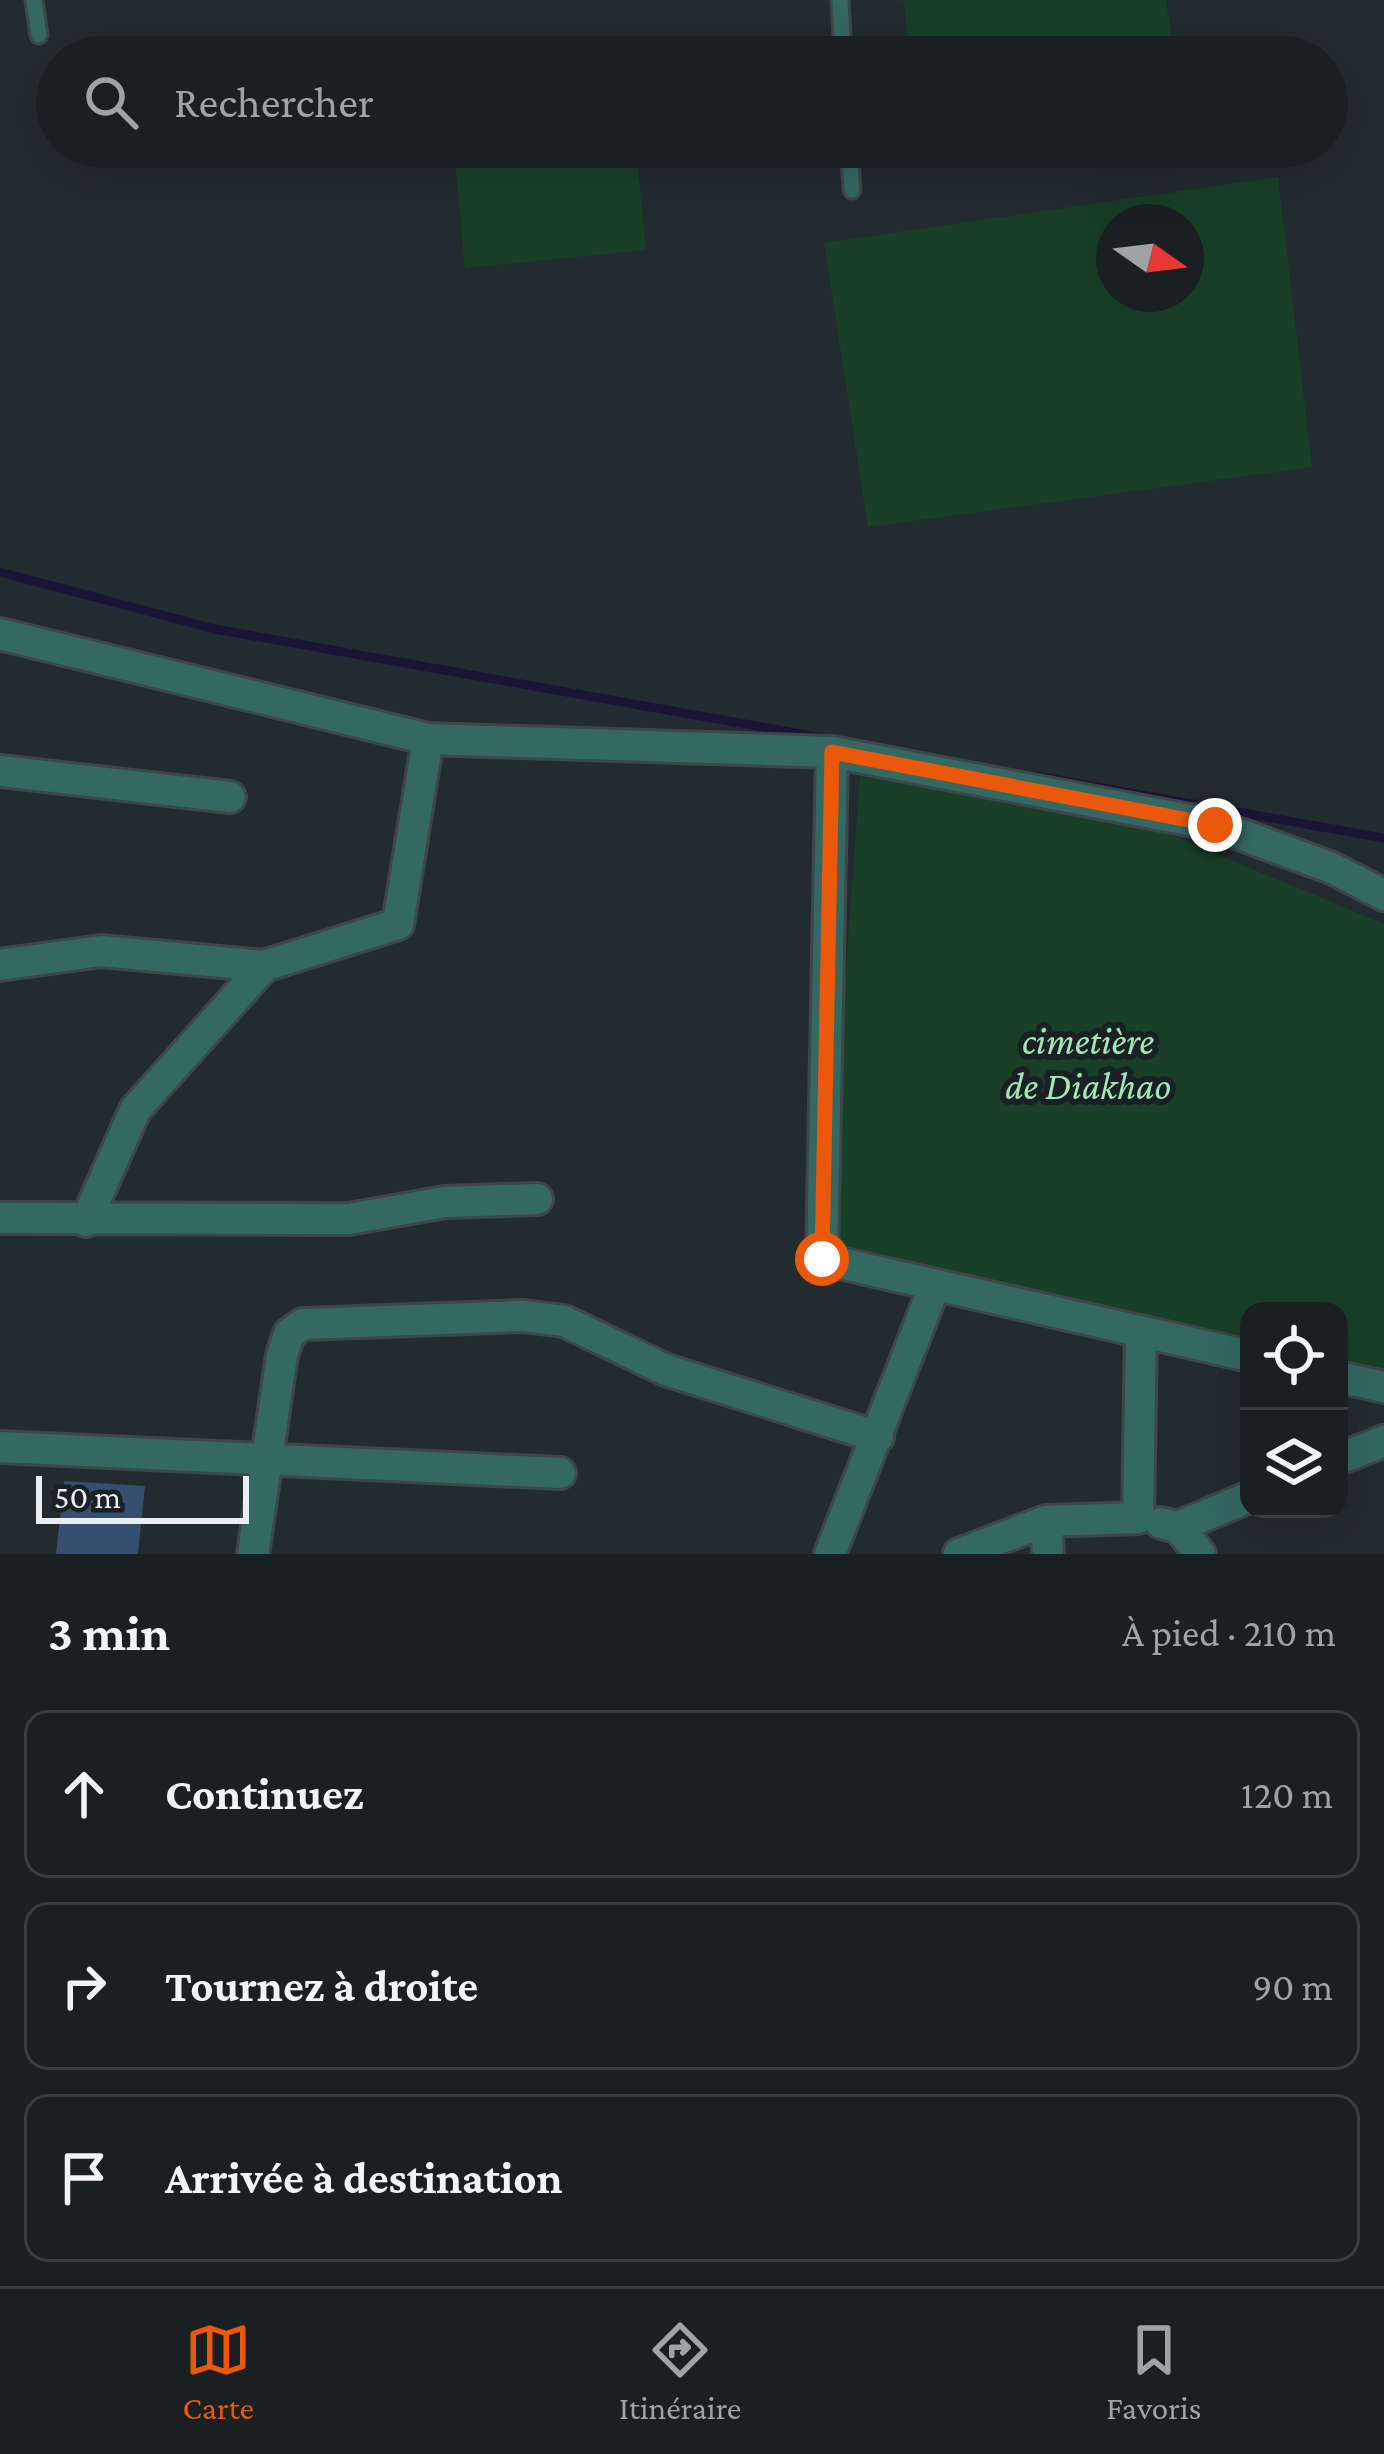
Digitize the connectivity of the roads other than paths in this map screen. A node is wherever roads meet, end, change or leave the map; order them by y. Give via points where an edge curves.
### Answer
1 (34, 0) edge
2 (840, 0) edge
3 (38, 35) dead end
4 (842, 36) edge
5 (850, 168) edge
6 (852, 190) dead end
7 (0, 634) edge
8 (428, 740) junction
9 (832, 752) junction
10 (0, 771) edge
11 (230, 797) dead end
12 (1384, 895) edge
13 (0, 964) edge
14 (264, 966) junction
15 (537, 1199) dead end
16 (0, 1218) edge
17 (86, 1221) junction
18 (935, 1285) junction
19 (1142, 1331) junction
20 (1240, 1354) edge
21 (1348, 1379) edge
22 (1384, 1387) edge
23 (878, 1437) junction
24 (1384, 1441) edge
25 (0, 1447) edge
26 (1348, 1456) edge
27 (264, 1460) junction
28 (560, 1473) dead end
29 (1240, 1501) edge
30 (1138, 1518) junction
31 (1046, 1521) junction
32 (1178, 1527) junction
33 (253, 1554) edge
34 (830, 1554) edge
35 (959, 1554) edge
36 (1048, 1554) edge
37 (1199, 1554) edge

1 - 3 lane
2 - 4 lane
5 - 6 lane
7 - 8 street
8 - 9 street
8 - 14 street via 398,924
9 - 12 street via 1215,825
9 - 18 street via 822,1259
10 - 11 street
13 - 14 street via 101,951
14 - 17 street via 135,1110
15 - 17 street via 445,1202 349,1219
16 - 17 street
18 - 19 street
18 - 23 street
19 - 20 street
19 - 30 street
21 - 22 street
23 - 27 street via 667,1370 564,1321 303,1324 282,1355
23 - 34 street
24 - 26 street
25 - 27 street
27 - 28 street
27 - 33 street
29 - 32 street
30 - 31 street
30 - 32 street
31 - 35 street
31 - 36 street
32 - 37 street

